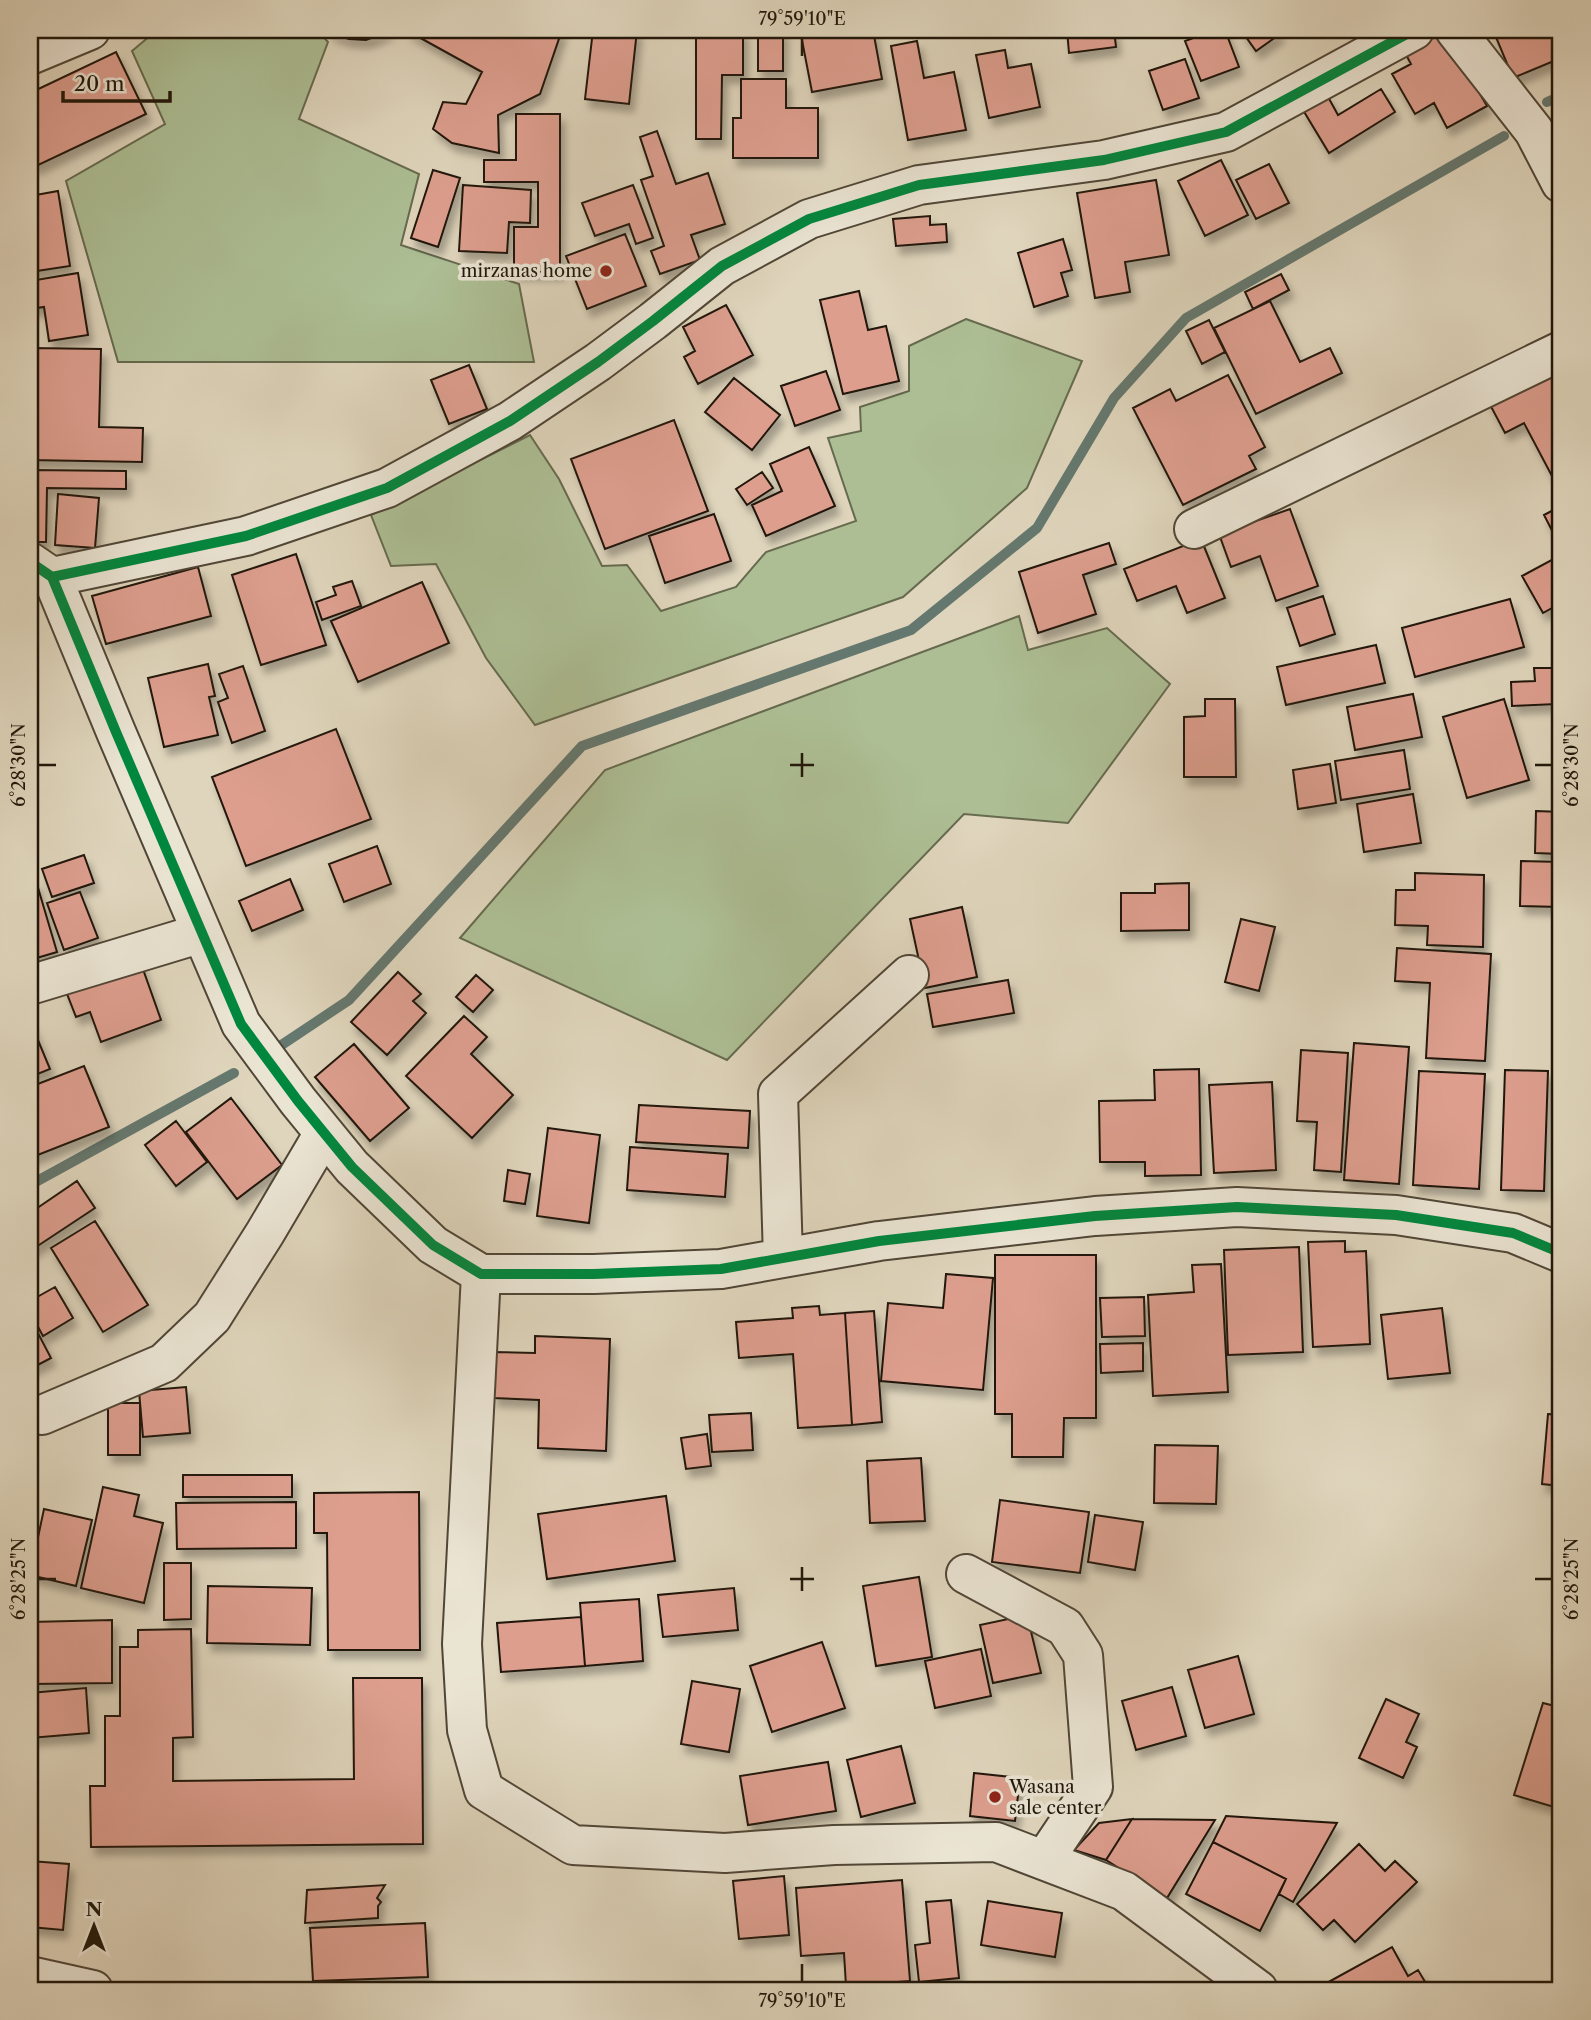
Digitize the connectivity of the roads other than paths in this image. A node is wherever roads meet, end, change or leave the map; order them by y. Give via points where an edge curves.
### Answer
1 (90, 30) edge
2 (1414, 30) edge
3 (1455, 30) edge
4 (30, 55) edge
5 (1561, 183) edge
6 (1561, 351) edge
7 (1194, 529) dead end
8 (41, 570) edge
9 (202, 933) junction
10 (909, 975) dead end
11 (30, 985) edge
12 (324, 1133) junction
13 (1561, 1253) edge
14 (783, 1258) junction
15 (481, 1274) junction
16 (42, 1415) dead end
17 (966, 1574) dead end
18 (1044, 1860) junction
19 (30, 1976) edge
20 (93, 1990) edge
21 (1258, 1990) edge

1 - 4 street
2 - 8 street via 1226,132 1104,160 919,186 808,219 722,266 597,362 510,421 387,488 246,536
3 - 5 street via 1534,131
6 - 7 street
8 - 9 street
9 - 11 street
9 - 12 street via 241,1024
10 - 14 street via 778,1094
12 - 15 street via 352,1167 433,1245
12 - 16 street via 212,1317 164,1363
13 - 14 street via 1513,1233 1396,1215 1237,1207 1094,1216 879,1241
14 - 15 street via 721,1269
15 - 18 street via 461,1644 467,1730 484,1790 573,1846 725,1853 996,1842
17 - 18 street via 1065,1627 1083,1655 1093,1787
18 - 21 street via 1124,1891
19 - 20 street

